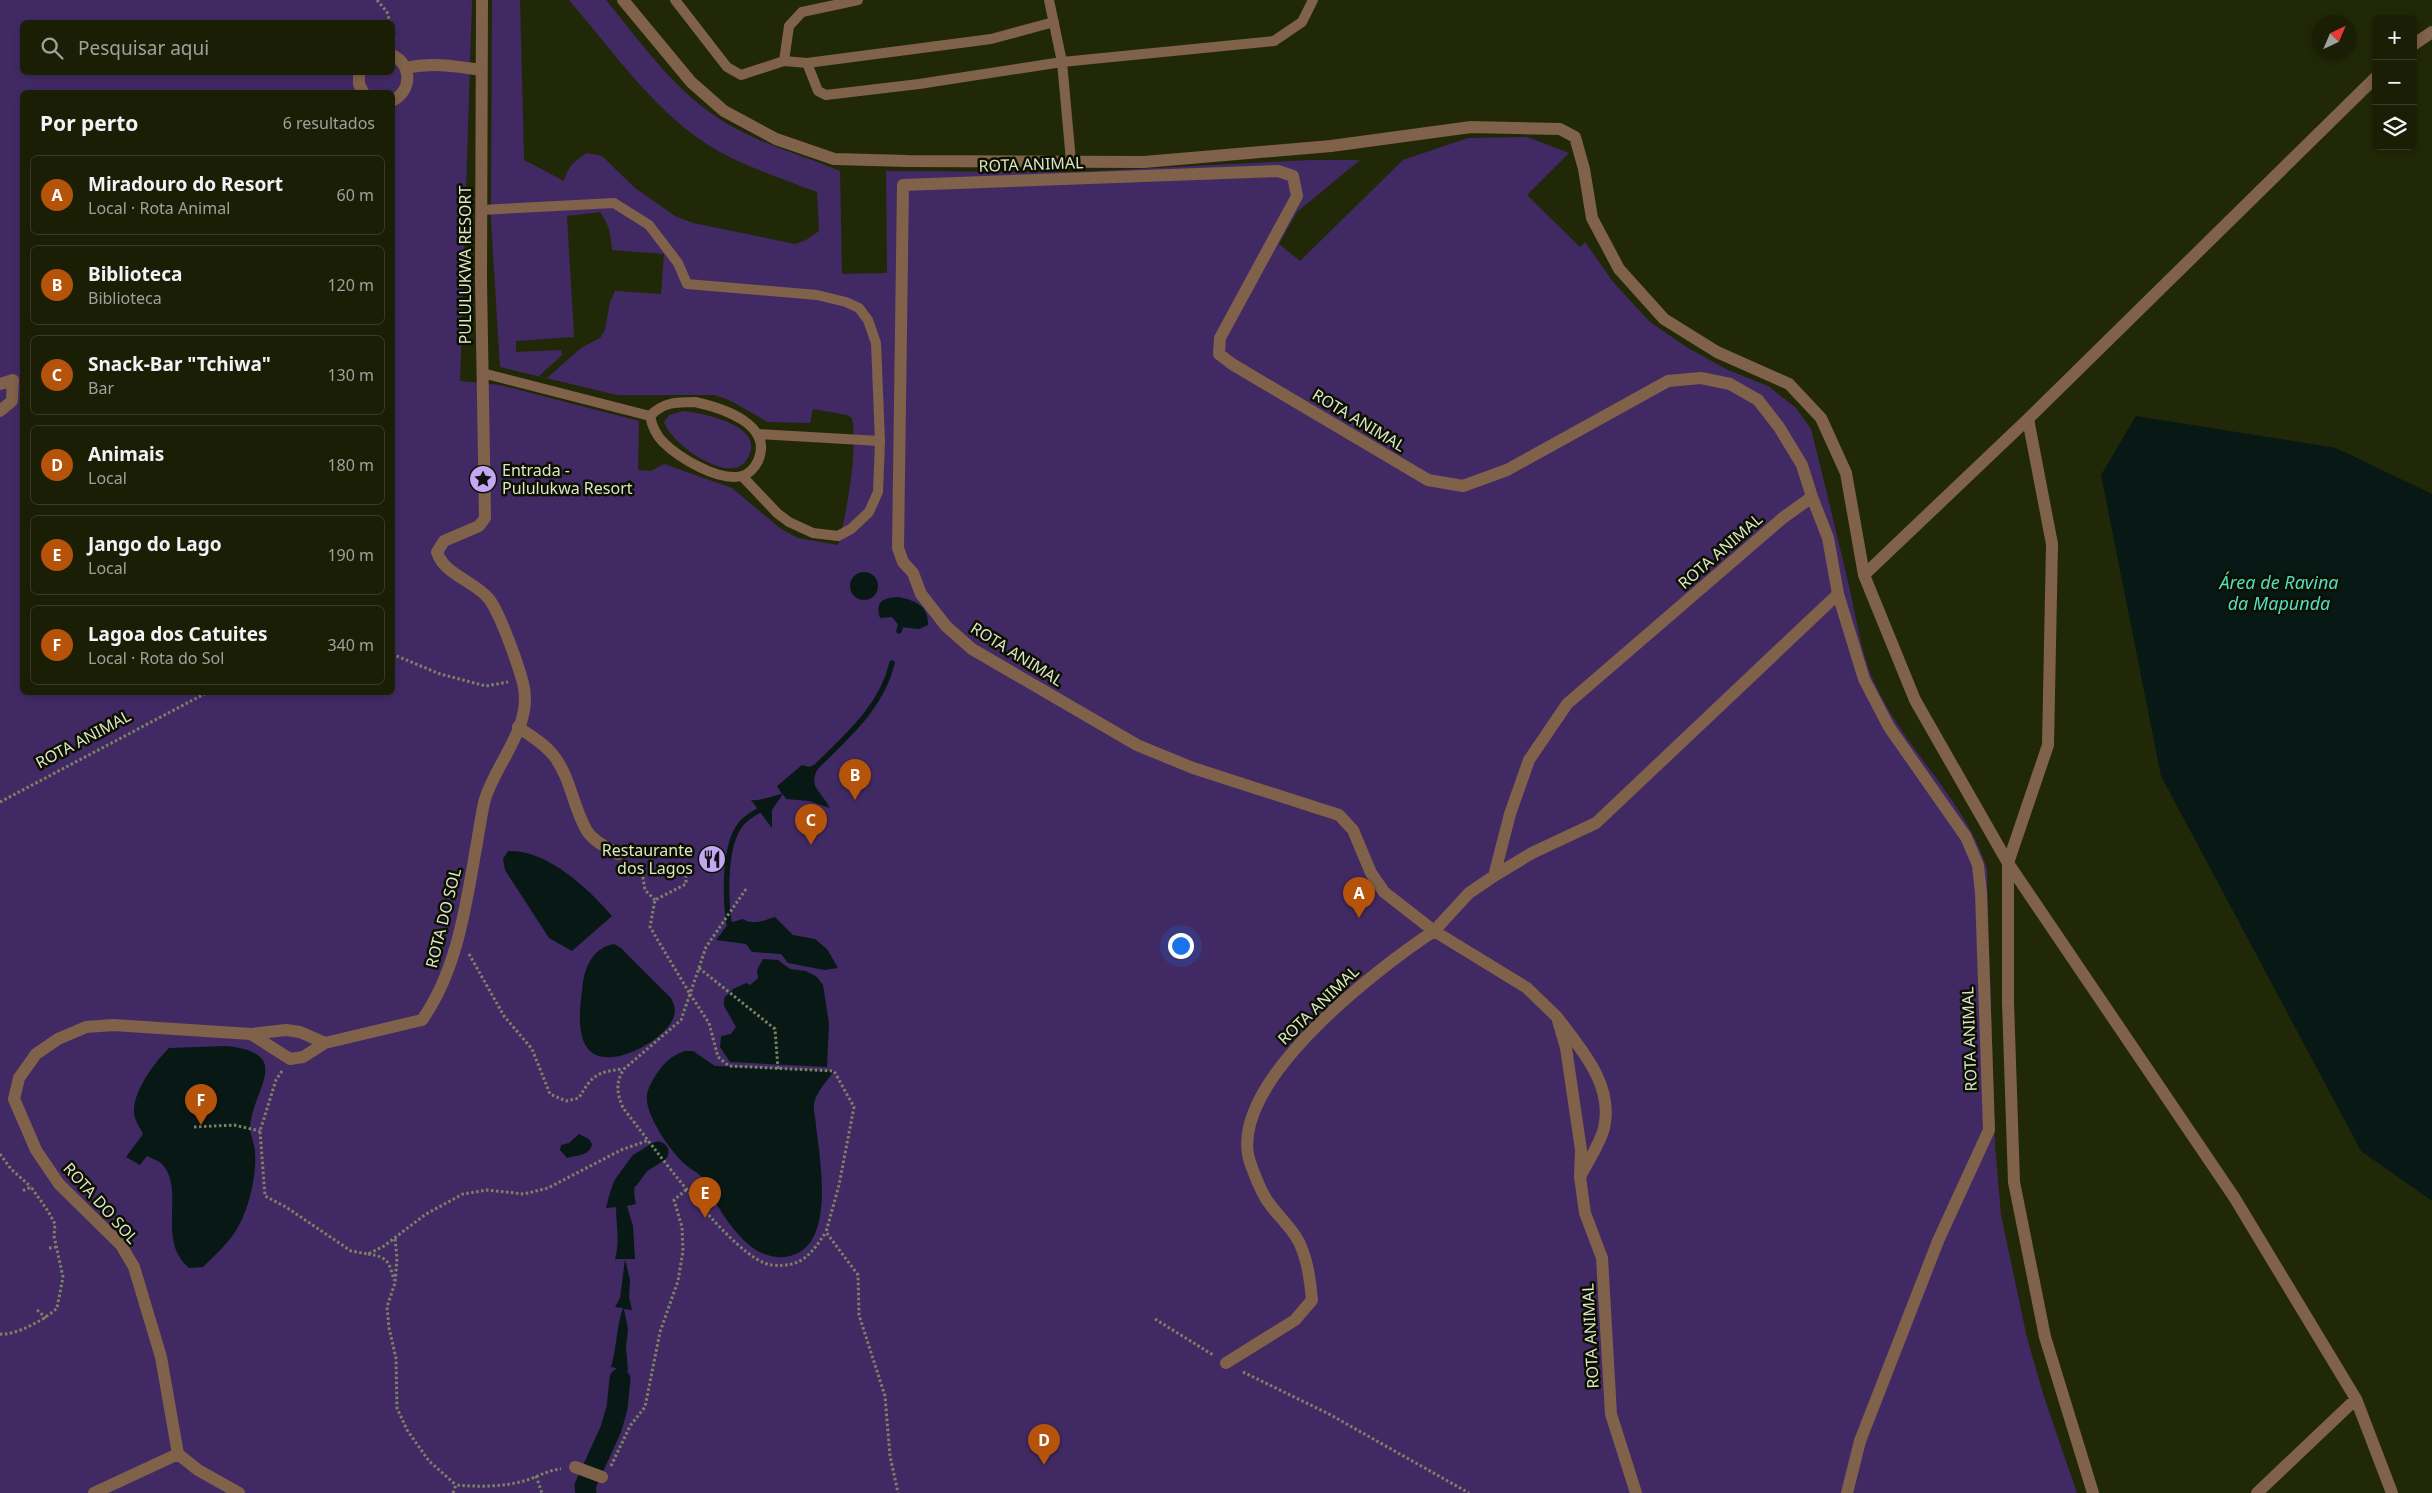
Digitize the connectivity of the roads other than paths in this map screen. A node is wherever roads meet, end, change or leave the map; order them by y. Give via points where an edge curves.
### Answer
1 (482, 0) edge
2 (622, 0) edge
3 (675, 0) edge
4 (858, 0) edge
5 (1049, 0) edge
6 (1313, 0) edge
7 (1054, 22) junction
8 (2432, 32) edge
9 (2417, 43) edge
10 (395, 57) edge
11 (784, 61) junction
12 (1062, 62) junction
13 (807, 63) junction
14 (406, 68) junction
15 (481, 70) junction
16 (359, 75) edge
17 (2372, 81) edge
18 (361, 90) edge
19 (395, 99) edge
20 (1071, 161) junction
21 (481, 210) junction
22 (482, 373) junction
23 (18, 376) edge
24 (0, 384) edge
25 (0, 411) edge
26 (650, 416) junction
27 (2028, 419) junction
28 (758, 434) junction
29 (880, 441) junction
30 (484, 460) joint
31 (742, 476) junction
32 (1812, 497) junction
33 (1864, 575) junction
34 (1838, 594) junction
35 (518, 727) junction
36 (618, 854) dead end
37 (2008, 863) junction
38 (1494, 876) junction
39 (1434, 930) junction
40 (1557, 1017) junction
41 (251, 1034) junction
42 (325, 1043) junction
43 (1580, 1177) junction
44 (1226, 1363) road end
45 (2356, 1398) junction
46 (178, 1454) junction
47 (575, 1467) road end
48 (602, 1477) road end
49 (94, 1493) edge
50 (239, 1493) edge
51 (1636, 1493) edge
52 (1847, 1493) edge
53 (2093, 1493) edge
54 (2257, 1493) edge
55 (2392, 1493) edge

1 - 15 street, PULULUKWA RESORT
2 - 20 street via 691,82 724,111 776,139 834,159
3 - 11 lane via 727,68 741,74
4 - 11 lane via 802,12 789,26
5 - 7 lane
6 - 12 lane via 1302,22 1274,41
7 - 12 lane
7 - 13 lane via 991,39
8 - 9 street
10 - 14 street
11 - 13 lane
12 - 13 lane via 826,95 818,91
12 - 20 lane
14 - 15 street via 424,64
14 - 19 street via 407,84 404,92
15 - 21 street, PULULUKWA RESORT
16 - 18 street
17 - 27 street
20 - 33 street via 1144,162 1236,155 1470,127 1560,128 1575,136 1592,218 1619,269 1664,319 1717,352 1789,384 1821,418 1846,472
21 - 22 street, PULULUKWA RESORT
21 - 29 lane via 614,203 649,225 678,263 687,284 817,296 859,308 868,320 876,343
22 - 26 lane
22 - 30 street, PULULUKWA RESORT
23 - 24 street
23 - 25 street via 12,402
26 - 28 lane via 671,403 696,402 718,407 742,419
26 - 31 lane via 652,428 683,458 705,470
27 - 33 street
27 - 37 street via 2052,544 2048,745
28 - 29 lane
28 - 31 lane via 762,452 755,467
29 - 31 lane via 878,492 869,512 838,536 813,533 789,522 776,513
30 - 35 street, ROTA DO SOL via 485,518 479,526 444,541 438,552 440,562 488,598 498,612 524,691 525,704
32 - 34 street, ROTA ANIMAL via 1828,538
32 - 38 street, ROTA ANIMAL via 1784,517 1567,704 1529,760 1510,814
32 - 39 street, ROTA ANIMAL via 1802,465 1779,427 1758,400 1730,384 1700,378 1668,381 1507,470 1463,486 1428,480 1232,364 1219,354 1220,338 1297,196 1293,176 1278,171 903,185 898,548 921,594 946,626 972,649 1136,745 1193,768 1338,815 1353,830 1371,874 1384,892
33 - 37 street via 1915,700
34 - 38 street, ROTA ANIMAL via 1596,823 1532,853
34 - 52 street, ROTA ANIMAL via 1864,679 1889,727 1966,838 1978,865 1989,1130 1938,1241 1860,1442
35 - 36 street via 543,744 555,757 587,832
35 - 42 street, ROTA DO SOL via 485,799 466,906 435,1002 422,1020
37 - 45 street via 2234,1197
37 - 53 street via 2008,1002 2014,1182 2045,1337
38 - 39 street, ROTA ANIMAL via 1469,893
39 - 40 street, ROTA ANIMAL via 1527,988
39 - 44 street, ROTA ANIMAL via 1354,990 1311,1030 1285,1060 1247,1129 1250,1163 1268,1202 1299,1241 1309,1270 1312,1300 1295,1320
40 - 43 street, ROTA ANIMAL via 1566,1048 1581,1150
40 - 43 street, ROTA ANIMAL via 1584,1053 1601,1084 1605,1106 1604,1128
41 - 42 street, ROTA DO SOL via 293,1031
41 - 42 street, ROTA DO SOL via 290,1060 303,1058
41 - 46 street, ROTA DO SOL via 113,1025 86,1027 58,1038 36,1054 19,1078 14,1099 36,1150 59,1184 121,1245 134,1267 161,1357
43 - 51 street, ROTA ANIMAL via 1585,1213 1602,1258 1610,1414
45 - 54 street
45 - 55 street
46 - 49 street
46 - 50 street via 198,1470
47 - 48 street

